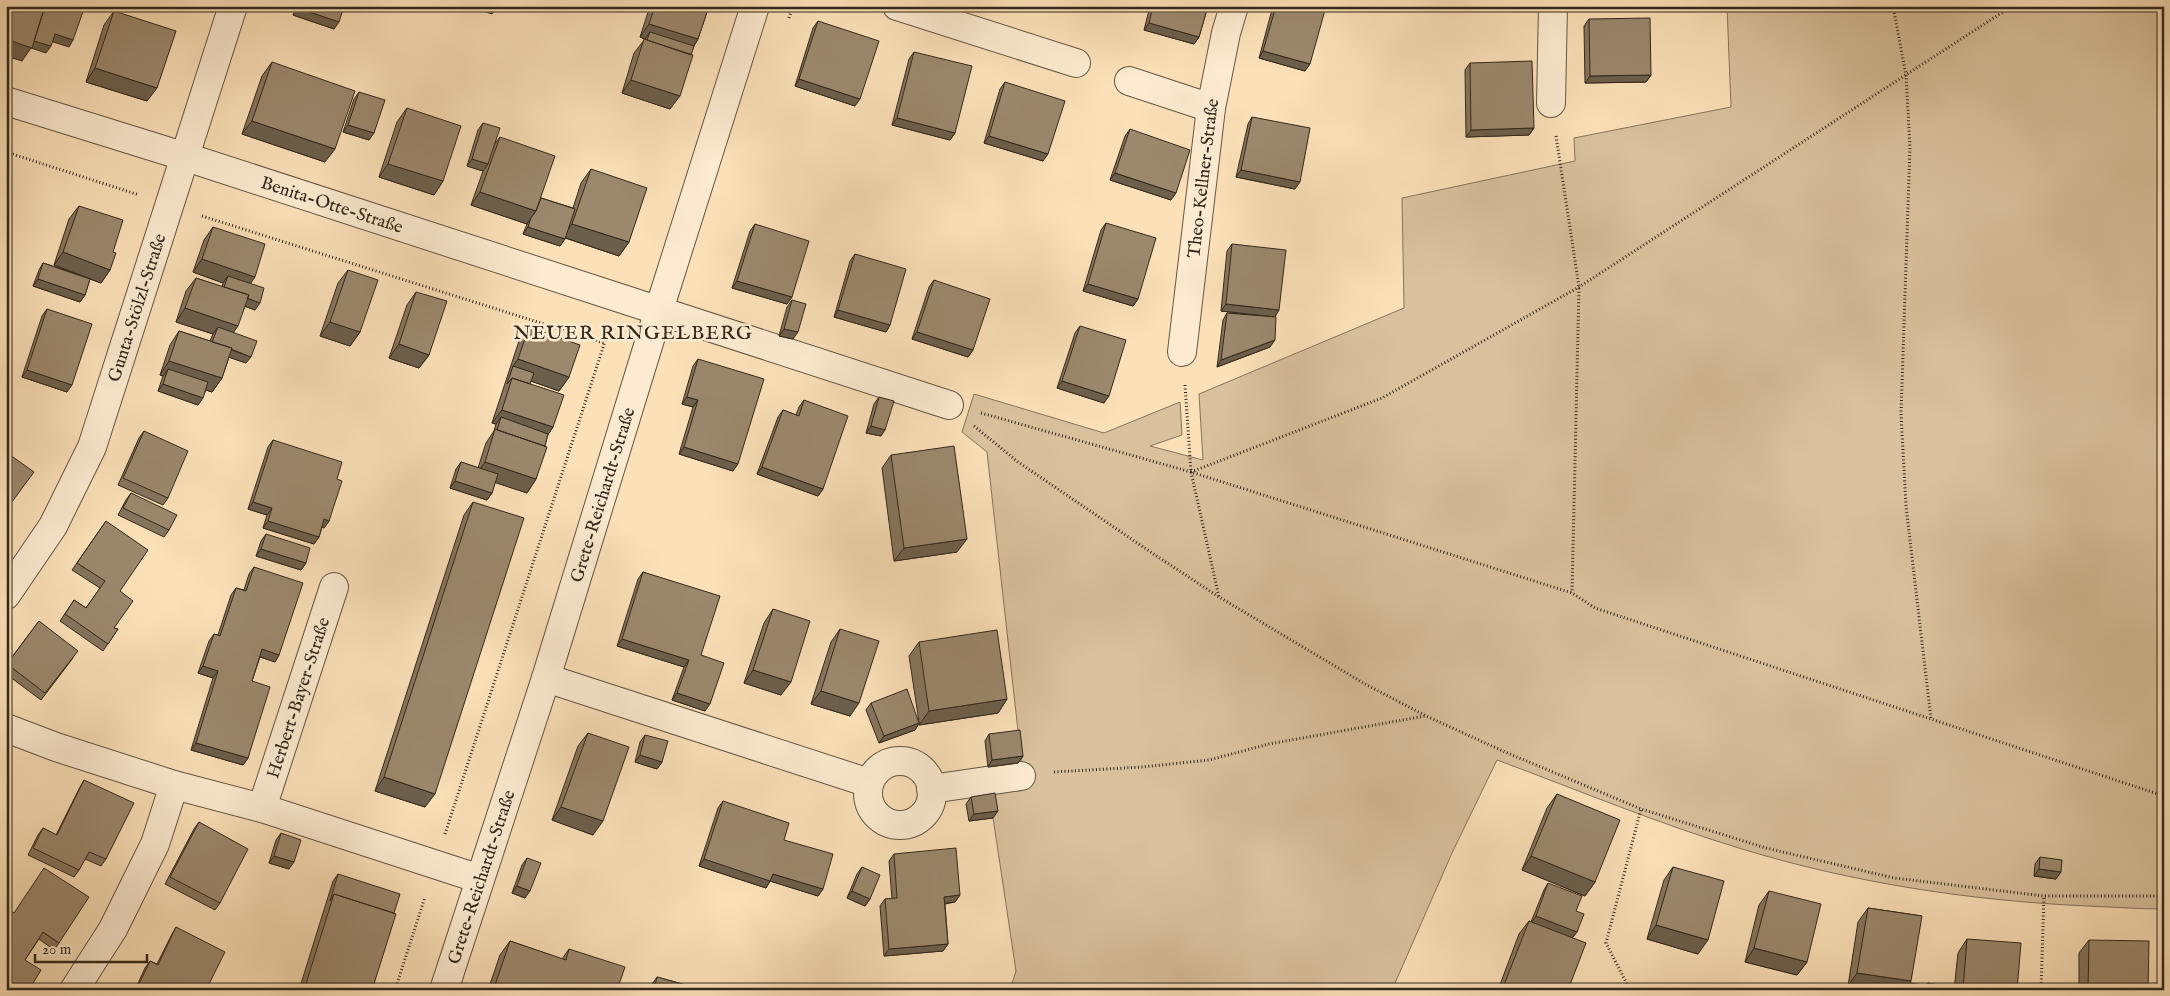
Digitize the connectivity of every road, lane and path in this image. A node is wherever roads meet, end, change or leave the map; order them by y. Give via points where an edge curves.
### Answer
1 (234, 6) edge
2 (755, 6) edge
3 (896, 6) edge
4 (1234, 6) edge
5 (1553, 6) edge
6 (1893, 6) edge
7 (2012, 6) edge
8 (1076, 63) dead end
9 (1906, 75) junction
10 (1129, 81) dead end
11 (6, 101) edge
12 (1551, 103) joint
13 (1211, 108) junction
14 (6, 152) edge
15 (186, 157) junction
16 (170, 206) junction
17 (1579, 287) junction
18 (619, 297) junction
19 (658, 310) junction
20 (604, 343) junction
21 (1182, 352) joint
22 (949, 404) junction
23 (1191, 472) junction
24 (334, 587) dead end
25 (1572, 593) junction
26 (6, 595) edge
27 (1219, 597) junction
28 (546, 678) junction
29 (1426, 716) junction
30 (1931, 719) junction
31 (6, 728) edge
32 (1021, 776) joint
33 (869, 783) junction
34 (174, 785) junction
35 (931, 789) junction
36 (2164, 796) edge
37 (262, 808) junction
38 (1641, 809) junction
39 (435, 865) junction
40 (480, 879) junction
41 (2044, 896) junction
42 (2164, 896) edge
43 (74, 990) edge
44 (395, 990) edge
45 (444, 990) edge
46 (1630, 990) edge
47 (2041, 990) edge

1 - 15 street, Gunta-Stölzl-Straße
2 - 19 street, Grete-Reichardt-Straße
3 - 8 street
4 - 13 street, Theo-Kellner-Straße
5 - 12 street
6 - 9 path
7 - 9 path
9 - 17 path
9 - 30 path via 1910,147 1901,414 1906,506
10 - 13 street
11 - 15 street, Benita-Otte-Straße
12 - 17 path
13 - 21 street, Theo-Kellner-Straße
14 - 16 path
15 - 16 street, Gunta-Stölzl-Straße
15 - 18 street, Benita-Otte-Straße
16 - 20 path
16 - 26 street, Gunta-Stölzl-Straße via 92,447 53,526
17 - 23 path via 1382,398
17 - 25 path
18 - 19 street, Benita-Otte-Straße
18 - 20 path
19 - 22 street
19 - 28 street, Grete-Reichardt-Straße
20 - 39 path
21 - 23 path
22 - 23 path
22 - 27 path via 1018,462
23 - 25 path
23 - 27 path
24 - 37 street, Herbert-Bayer-Straße
25 - 30 path via 1595,608
27 - 29 path via 1365,684
28 - 33 street
28 - 40 street, Grete-Reichardt-Straße
29 - 32 path via 1269,744 1209,760
29 - 38 path
30 - 36 path
31 - 34 street
32 - 35 street
33 - 35 street via 878,768 887,762 907,761 925,772
33 - 35 street via 867,796 870,806 880,818 895,825 911,822 925,813 930,804
34 - 37 street
34 - 43 street via 150,853 113,929
37 - 39 street
38 - 41 path via 1766,848 1894,878
38 - 46 path via 1606,942
39 - 40 street
39 - 44 path
40 - 45 street, Grete-Reichardt-Straße
41 - 42 path
41 - 47 path

